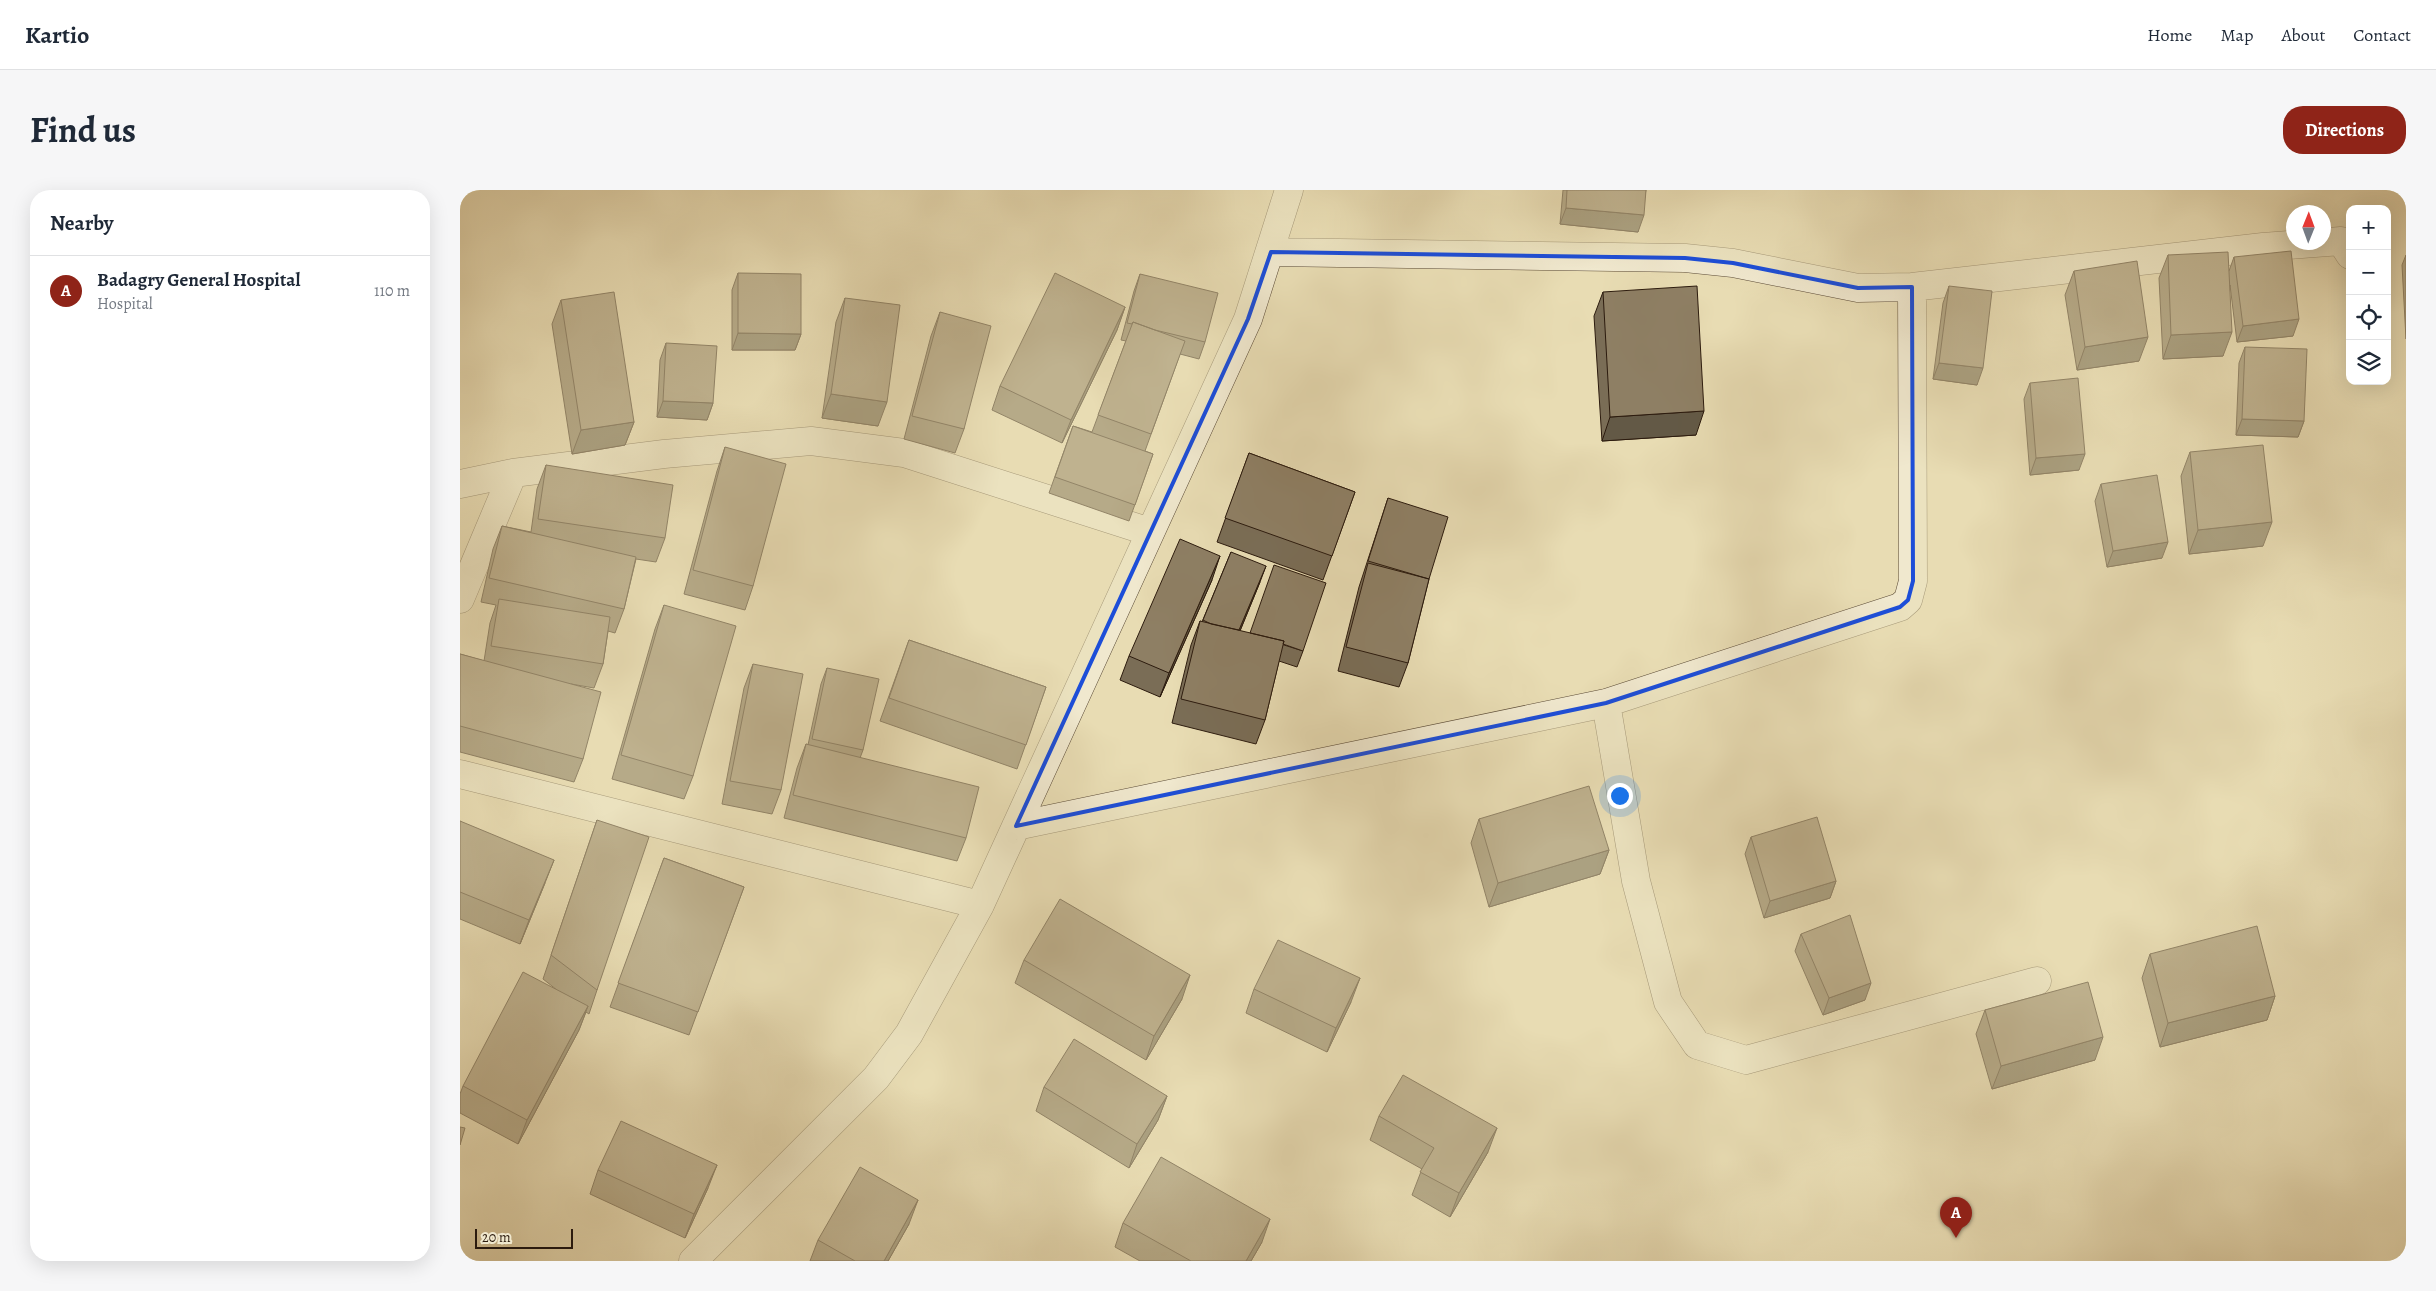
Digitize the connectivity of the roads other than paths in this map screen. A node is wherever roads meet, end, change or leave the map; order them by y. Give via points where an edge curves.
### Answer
1 (1289, 190) edge
2 (2347, 250) edge
3 (1271, 252) junction
4 (1912, 286) junction
5 (513, 473) junction
6 (460, 484) edge
7 (1150, 532) junction
8 (460, 599) edge
9 (1606, 703) junction
10 (460, 774) edge
11 (1016, 826) junction
12 (980, 905) junction
13 (2037, 981) dead end
14 (693, 1261) edge

1 - 3 street
2 - 4 street via 2341,241 2263,247
3 - 4 street via 1685,258 1733,263 1858,288
3 - 7 street via 1248,319
4 - 9 street via 1913,581 1908,600 1900,607
5 - 6 street
5 - 7 street via 664,454 811,441 904,453
5 - 8 street
7 - 11 street
9 - 11 street
9 - 13 street via 1636,881 1663,984 1668,1002 1697,1045 1746,1060
10 - 12 street
11 - 12 street
12 - 14 street via 910,1034 876,1078

